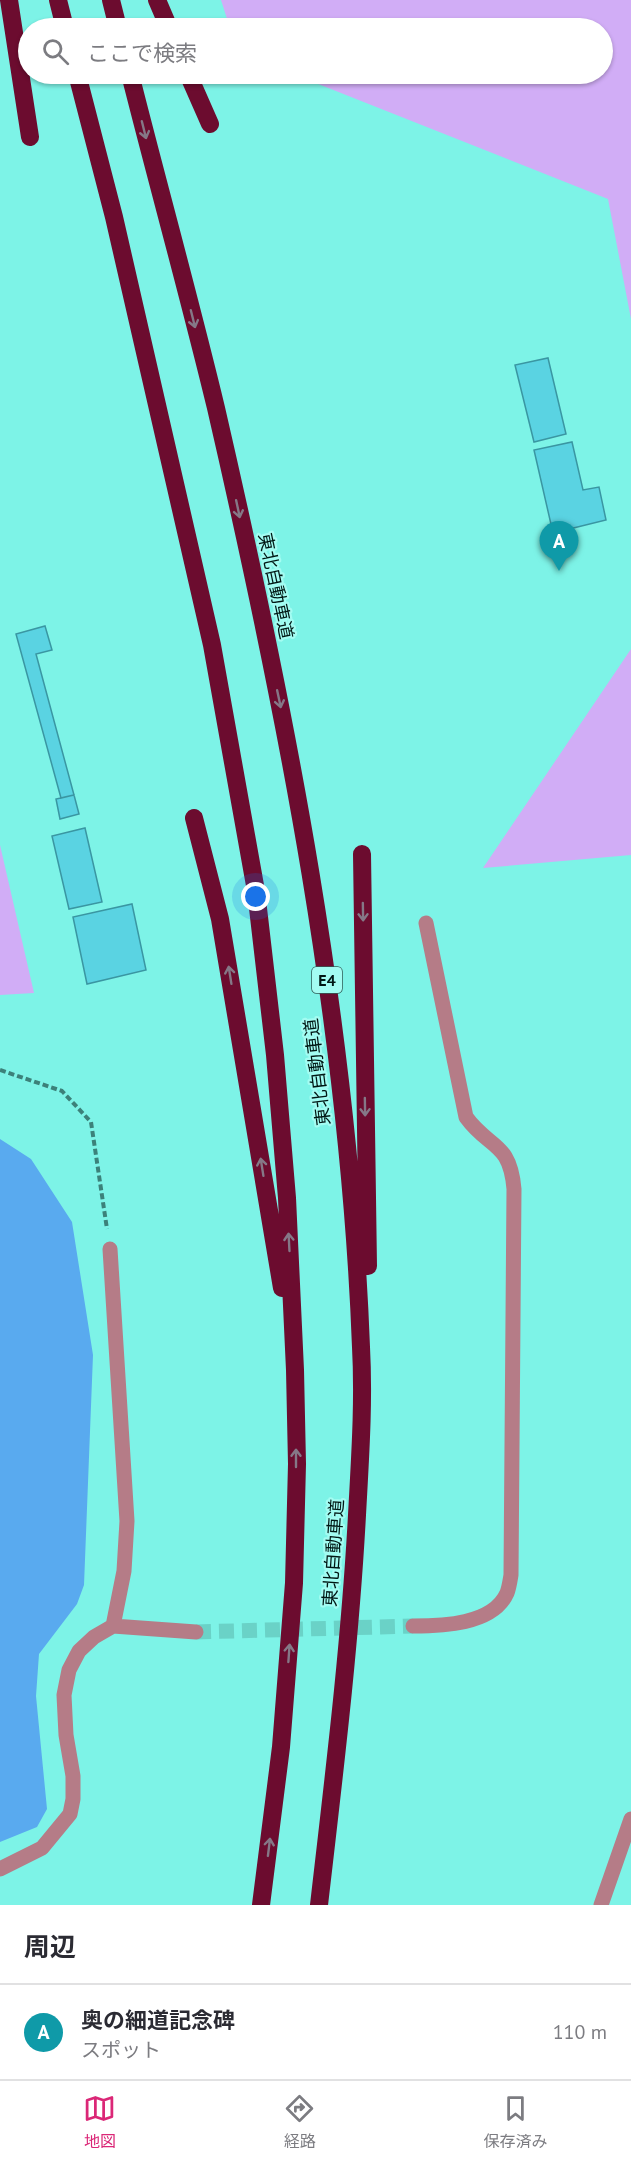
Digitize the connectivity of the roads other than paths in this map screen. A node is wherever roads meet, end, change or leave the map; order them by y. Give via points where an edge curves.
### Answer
1 (9, 0) edge
2 (58, 0) edge
3 (111, 0) edge
4 (158, 0) edge
5 (62, 18) edge
6 (116, 18) edge
7 (165, 18) edge
8 (18, 59) edge
9 (22, 84) edge
10 (80, 84) edge
11 (132, 84) edge
12 (192, 84) edge
13 (210, 124) dead end
14 (30, 137) dead end
15 (194, 818) dead end
16 (362, 854) dead end
17 (426, 923) dead end
18 (110, 1249) road end
19 (295, 1370) junction
20 (361, 1458) junction
21 (113, 1626) junction
22 (413, 1626) tunnel mouth
23 (196, 1632) tunnel mouth
24 (631, 1819) edge
25 (0, 1869) edge
26 (261, 1905) edge
27 (320, 1905) edge
28 (601, 1905) edge

1 - 8 highway
2 - 5 highway
3 - 6 highway
4 - 7 highway
9 - 14 highway
19 -> 10 highway, 東北自動車道 via 286,1186 256,891 212,645
11 -> 20 highway, 東北自動車道 / E4 via 225,452 286,729 324,958 351,1181 362,1351
12 - 13 highway
19 -> 15 highway via 220,919
16 -> 20 highway via 369,1350
17 - 22 street via 466,1117 506,1155 513,1172 511,1575 506,1595 482,1615 447,1626
18 - 21 street via 127,1521 124,1571
26 -> 19 highway, 東北自動車道 via 281,1747 294,1583
20 - 27 highway, 東北自動車道 / E4 via 353,1590
21 - 23 street
21 - 25 street via 79,1651 69,1670 64,1695 73,1776 70,1814 42,1848
24 - 28 street

